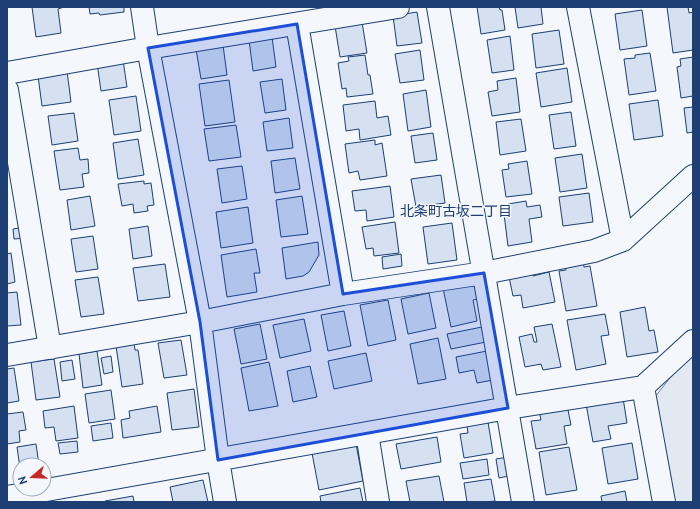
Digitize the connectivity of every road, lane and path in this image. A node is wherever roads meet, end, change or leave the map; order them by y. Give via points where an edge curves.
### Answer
1 (142, 7) edge
2 (398, 7) edge
3 (438, 7) edge
4 (578, 7) edge
5 (297, 24) junction
6 (148, 48) junction
7 (7, 72) edge
8 (7, 90) edge
9 (693, 176) edge
10 (623, 240) junction
11 (484, 273) junction
12 (343, 294) junction
13 (200, 322) junction
14 (693, 341) edge
15 (50, 348) junction
16 (7, 355) edge
17 (643, 387) junction
18 (508, 408) junction
19 (367, 434) junction
20 (218, 460) junction
21 (76, 493) edge
22 (7, 497) edge
23 (225, 502) edge
24 (378, 502) edge
25 (523, 502) edge
26 (664, 502) edge

1 - 6 street
2 - 5 street
3 - 11 street
4 - 10 street
5 - 6 street
5 - 12 street
6 - 7 street
6 - 13 street
8 - 15 street
9 - 10 street
10 - 11 street via 594,251
11 - 12 street
11 - 18 street
12 - 13 street
13 - 15 street
13 - 20 street
14 - 17 street
15 - 16 street
17 - 18 street
17 - 26 street
18 - 19 street
18 - 25 street
19 - 20 street
19 - 24 street
20 - 21 street
20 - 23 street
21 - 22 street

